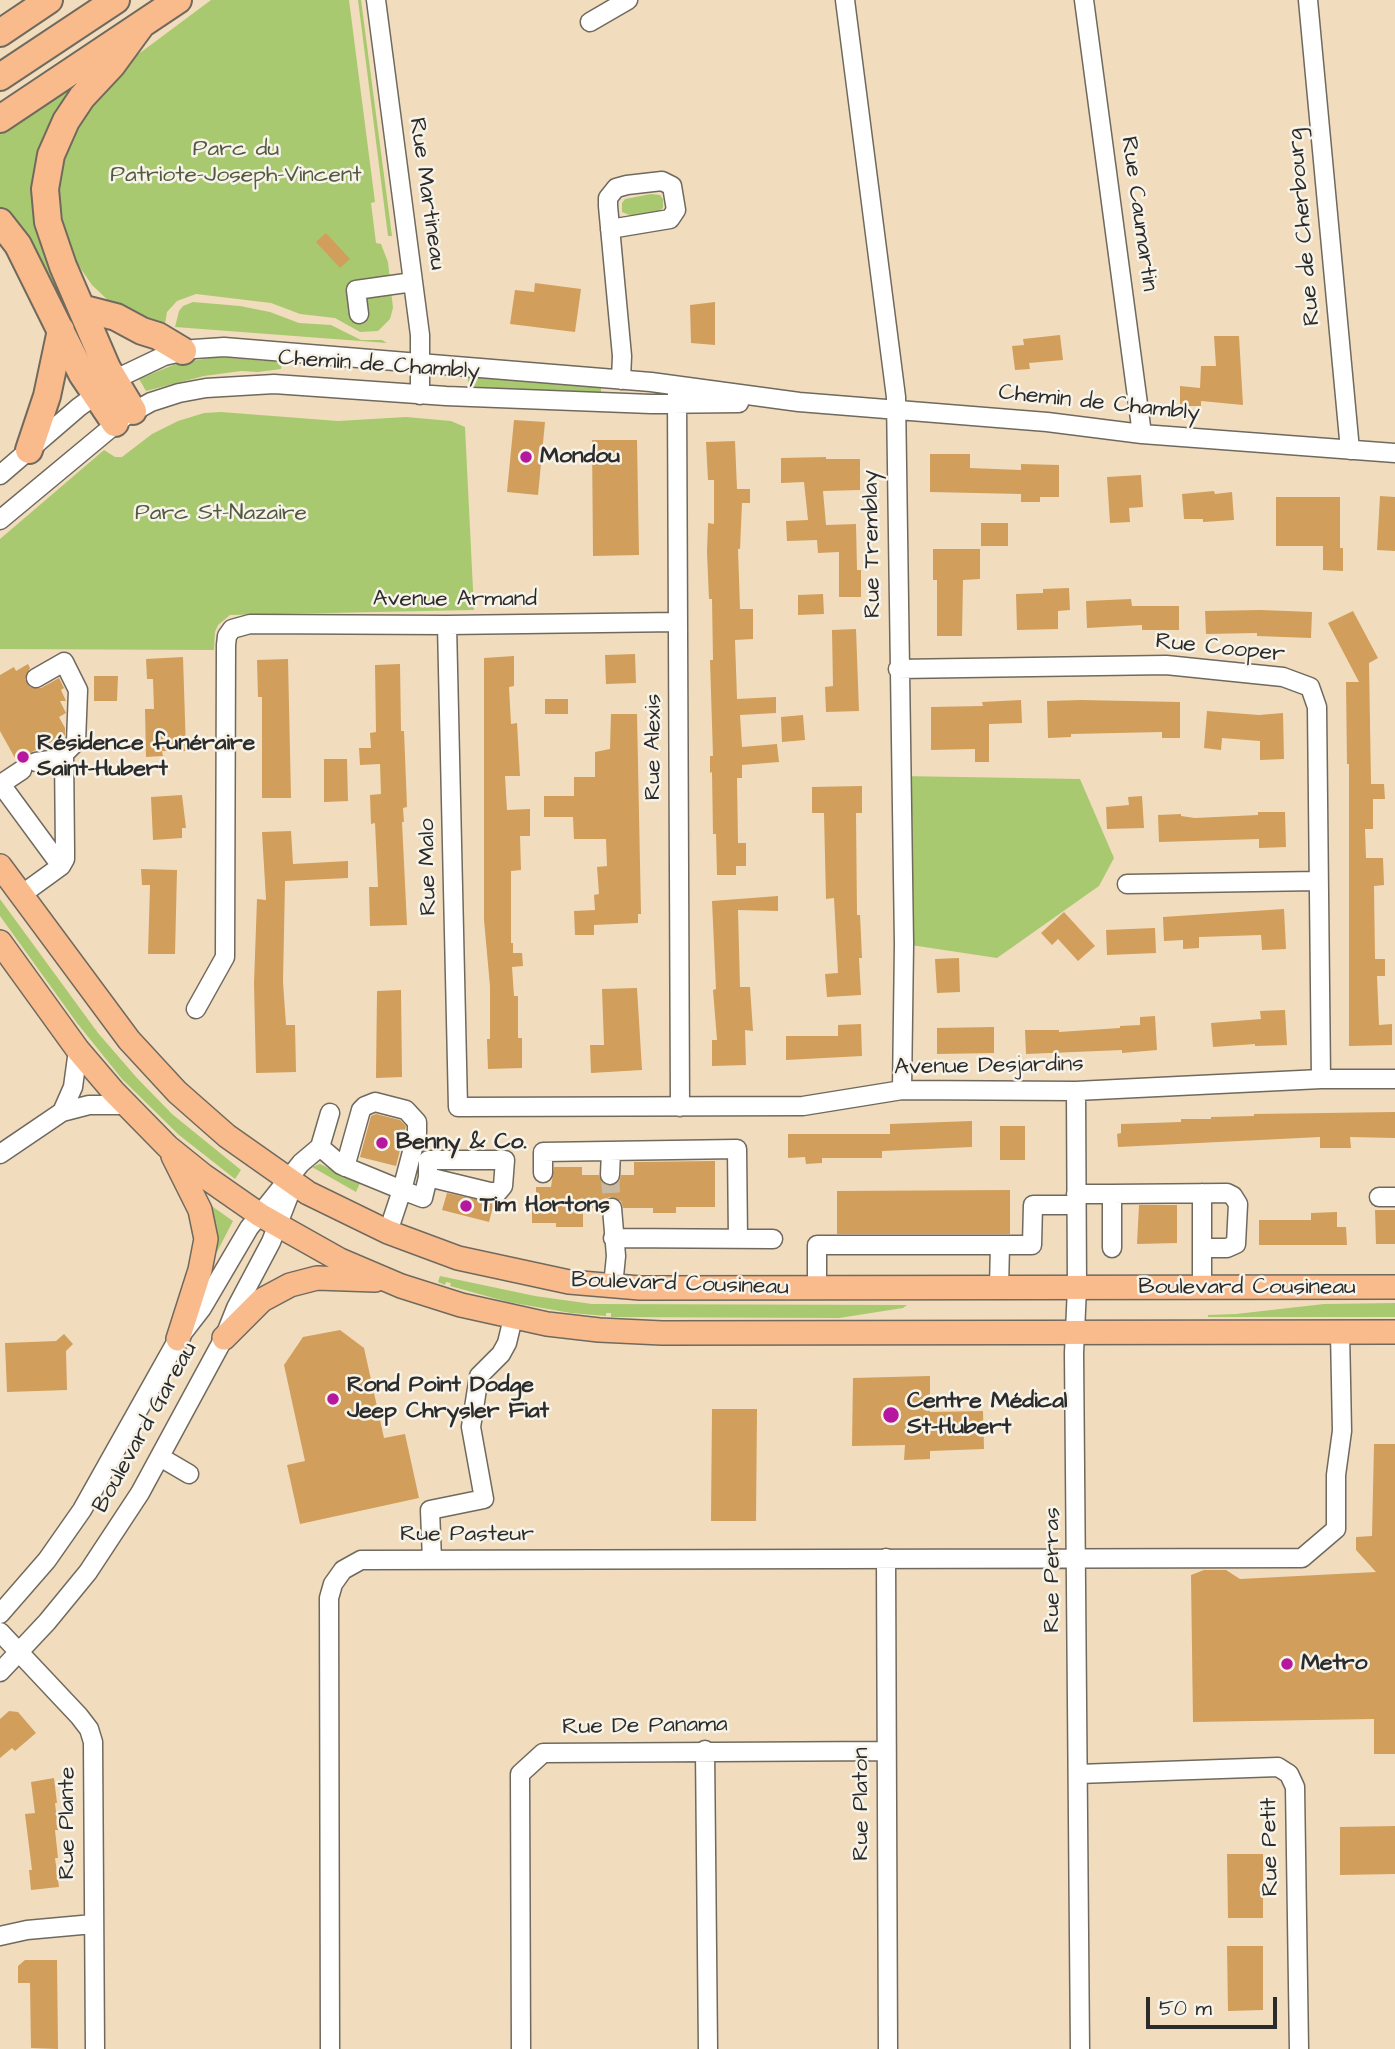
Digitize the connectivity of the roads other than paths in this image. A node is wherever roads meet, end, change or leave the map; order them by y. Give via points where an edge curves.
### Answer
1 (49, 0) edge
2 (116, 0) edge
3 (178, 0) edge
4 (376, 0) edge
5 (628, 0) edge
6 (845, 0) edge
7 (1084, 0) edge
8 (1308, 0) edge
9 (590, 22) dead end
10 (142, 24) junction
11 (0, 33) edge
12 (0, 77) edge
13 (0, 118) edge
14 (0, 222) edge
15 (610, 229) dead end
16 (413, 282) junction
17 (81, 308) junction
18 (359, 314) dead end
19 (61, 330) junction
20 (183, 351) junction
21 (421, 363) junction
22 (621, 380) junction
23 (678, 386) junction
24 (105, 388) junction
25 (420, 395) junction
26 (799, 402) junction
27 (677, 404) junction
28 (896, 410) junction
29 (124, 417) junction
30 (1142, 433) junction
31 (29, 450) junction
32 (1350, 450) junction
33 (1395, 453) edge
34 (0, 475) edge
35 (0, 520) edge
36 (678, 622) junction
37 (447, 625) junction
38 (898, 669) junction
39 (36, 678) dead end
40 (64, 758) junction
41 (0, 783) edge
42 (0, 866) edge
43 (61, 866) junction
44 (1318, 881) junction
45 (1127, 884) dead end
46 (21, 895) junction
47 (0, 942) edge
48 (196, 1009) dead end
49 (78, 1049) junction
50 (1321, 1079) junction
51 (1395, 1079) edge
52 (902, 1090) junction
53 (1076, 1091) junction
54 (127, 1105) junction
55 (458, 1107) joint
56 (680, 1107) junction
57 (62, 1112) junction
58 (330, 1113) dead end
59 (168, 1147) junction
60 (320, 1147) junction
61 (611, 1151) junction
62 (0, 1154) edge
63 (345, 1167) junction
64 (543, 1173) dead end
65 (294, 1175) junction
66 (610, 1175) tunnel mouth
67 (428, 1177) junction
68 (402, 1190) junction
69 (1202, 1193) junction
70 (1112, 1194) junction
71 (1076, 1199) junction
72 (612, 1208) tunnel mouth
73 (269, 1220) junction
74 (388, 1232) junction
75 (613, 1238) junction
76 (738, 1239) junction
77 (773, 1239) dead end
78 (1000, 1245) junction
79 (1112, 1248) dead end
80 (1202, 1248) junction
81 (387, 1280) junction
82 (613, 1286) junction
83 (1395, 1287) edge
84 (999, 1288) junction
85 (1077, 1288) junction
86 (817, 1289) junction
87 (1202, 1289) junction
88 (513, 1318) junction
89 (1074, 1332) junction
90 (1340, 1332) junction
91 (1395, 1332) edge
92 (224, 1338) junction
93 (178, 1339) junction
94 (160, 1457) junction
95 (189, 1474) dead end
96 (886, 1558) junction
97 (1077, 1559) junction
98 (432, 1560) junction
99 (0, 1614) edge
100 (0, 1632) edge
101 (18, 1652) junction
102 (0, 1672) edge
103 (705, 1750) junction
104 (886, 1751) junction
105 (1077, 1774) junction
106 (93, 1924) junction
107 (0, 1936) edge
108 (94, 2049) edge
109 (330, 2049) edge
110 (521, 2049) edge
111 (708, 2049) edge
112 (888, 2049) edge
113 (1080, 2049) edge
114 (1299, 2049) edge

1 - 11 highway
2 - 12 highway
3 - 10 highway
4 - 16 street, Rue Martineau
5 - 9 street
6 - 28 street, Rue Tremblay
7 - 30 street, Rue Caumartin
8 - 32 street, Rue de Cherbourg
10 - 13 highway
10 - 17 highway via 73,109 48,168 48,222
14 - 19 highway via 18,245
15 - 22 street
16 - 18 street via 356,290
16 - 21 street, Rue Martineau
17 - 20 highway via 116,317
17 - 24 highway
19 - 24 highway
19 - 31 highway
20 - 21 street, Chemin de Chambly via 233,347
20 - 24 street, Chemin de Chambly via 150,361
21 - 22 street, Chemin de Chambly
21 - 25 street, Rue Martineau
22 - 23 street, Chemin de Chambly
23 - 26 street, Chemin de Chambly
23 - 27 street, Rue Alexis
24 - 29 highway
24 - 31 street, Chemin de Chambly
25 - 27 street, Chemin de Chambly
25 - 29 street, Chemin de Chambly via 238,384 179,393
26 - 27 street, Chemin de Chambly
26 - 28 street, Chemin de Chambly
27 - 36 street, Rue Alexis
28 - 30 street, Chemin de Chambly
28 - 38 street, Rue Tremblay
29 - 35 street, Chemin de Chambly
30 - 32 street, Chemin de Chambly
31 - 34 street, Chemin de Chambly
32 - 33 street, Chemin de Chambly
36 - 37 street, Avenue Armand
36 - 56 street, Rue Alexis
37 - 48 street, Avenue Armand via 250,624 232,629 227,636 225,957
37 - 55 street, Rue Malo
38 - 44 street, Rue Cooper via 1166,666 1283,677 1310,687 1317,707
38 - 52 street, Rue Tremblay
39 - 40 street via 64,662 78,686 76,742
40 - 41 street via 29,766
40 - 43 street via 65,859
41 - 43 street
42 - 46 main road, Boulevard Cousineau
43 - 46 street
44 - 45 street
44 - 50 street, Rue Cooper
46 - 65 main road, Boulevard Cousineau via 100,1003 177,1092 227,1136
47 - 49 main road, Boulevard Cousineau
49 - 54 main road, Boulevard Cousineau
49 - 57 street via 73,1087
50 - 51 street, Avenue Desjardins
50 - 53 street, Avenue Desjardins
52 - 53 street, Avenue Desjardins
52 - 56 street, Avenue Desjardins via 803,1106
53 - 71 street, Rue Perras
54 - 57 street via 89,1105
54 - 59 main road, Boulevard Cousineau
55 - 56 street, Avenue Desjardins
57 - 62 street
58 - 60 street
59 - 73 main road, Boulevard Cousineau
59 - 93 main road via 205,1228 200,1270
60 - 63 street
60 - 65 street, Boulevard Gareau
61 - 64 street via 543,1152
61 - 66 street
61 - 76 street via 737,1149
63 - 68 street
63 - 68 street via 365,1106 375,1102 406,1110 418,1127
65 - 73 street, Boulevard Gareau
65 - 74 main road, Boulevard Cousineau via 341,1210
67 - 67 street via 498,1192 503,1186 505,1160 428,1160
67 - 68 street via 423,1198
68 - 74 street
69 - 70 street
69 - 80 street
69 - 80 street via 1230,1194 1238,1205 1236,1244
70 - 71 street
70 - 79 street
71 - 78 street via 1033,1205 1032,1245
71 - 85 street, Rue Perras
72 - 75 street
73 - 81 main road, Boulevard Cousineau
73 - 92 street, Boulevard Gareau via 271,1242
73 - 93 street, Boulevard Gareau via 249,1228 202,1308
74 - 82 main road, Boulevard Cousineau via 477,1263
75 - 76 street
75 - 82 street via 617,1256
76 - 77 street
78 - 84 street
78 - 86 street via 817,1245
80 - 87 street
81 - 88 main road, Boulevard Cousineau
81 - 92 main road via 317,1278 290,1284 262,1300
82 - 86 main road, Boulevard Cousineau
83 - 87 main road, Boulevard Cousineau
84 - 85 main road, Boulevard Cousineau
84 - 86 main road, Boulevard Cousineau
85 - 87 main road, Boulevard Cousineau
85 - 89 street, Rue Perras
88 - 89 main road, Boulevard Cousineau via 582,1329 662,1333
88 - 98 street via 508,1343 479,1376 471,1427 484,1499 430,1510
89 - 90 main road, Boulevard Cousineau
89 - 97 street, Rue Perras
90 - 91 main road, Boulevard Cousineau
90 - 97 street, Rue Pasteur via 1342,1431 1336,1529 1302,1558
92 - 94 street, Boulevard Gareau
93 - 99 street, Boulevard Gareau via 82,1510
94 - 95 street
94 - 101 street, Boulevard Gareau via 95,1563
96 - 97 street, Rue Pasteur
96 - 98 street, Rue Pasteur
96 - 104 street, Rue Platon
97 - 105 street, Rue Perras
98 - 109 street, Rue Pasteur via 362,1560 343,1570 329,1598
100 - 101 street, Rue Plante
101 - 102 street, Boulevard Gareau
101 - 106 street, Rue Plante via 79,1716 93,1742
103 - 104 street, Rue De Panama
103 - 110 street, Rue De Panama via 542,1753 520,1774
103 - 111 street
104 - 112 street, Rue Platon
105 - 113 street, Rue Perras
105 - 114 street, Rue Petit via 1278,1767 1289,1774 1295,1787
106 - 107 street
106 - 108 street, Rue Plante

